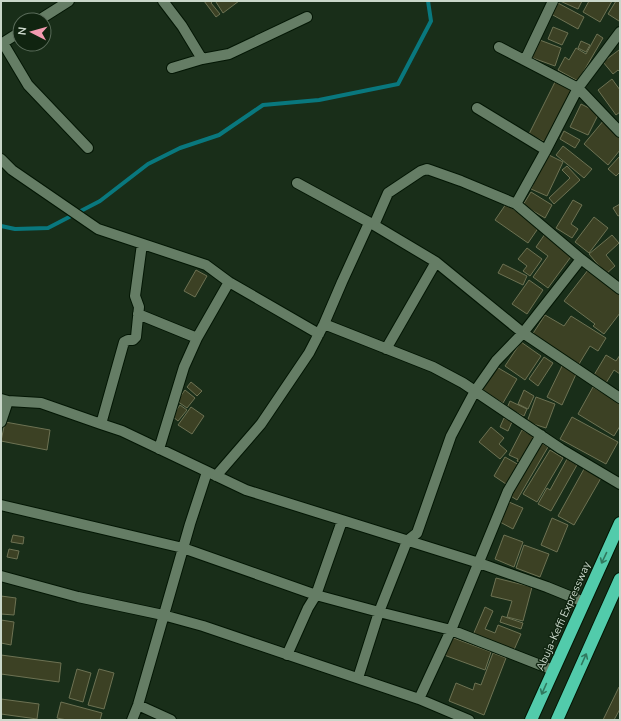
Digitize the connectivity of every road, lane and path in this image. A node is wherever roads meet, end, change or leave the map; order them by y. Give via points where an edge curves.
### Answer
1 (69, 1) edge
2 (163, 1) edge
3 (553, 1) edge
4 (52, 12) edge
5 (307, 17) dead end
6 (620, 32) edge
7 (12, 37) edge
8 (2, 43) edge
9 (499, 47) dead end
10 (202, 59) junction
11 (525, 60) junction
12 (172, 68) dead end
13 (578, 88) junction
14 (477, 108) dead end
15 (620, 132) edge
16 (88, 148) dead end
17 (546, 150) junction
18 (1, 159) edge
19 (297, 183) dead end
20 (516, 204) junction
21 (371, 224) junction
22 (142, 244) junction
23 (581, 259) junction
24 (436, 262) junction
25 (229, 282) junction
26 (620, 289) edge
27 (138, 314) junction
28 (324, 324) junction
29 (523, 333) junction
30 (319, 334) junction
31 (197, 338) junction
32 (386, 349) junction
33 (475, 391) junction
34 (620, 398) edge
35 (5, 400) edge
36 (1, 422) edge
37 (101, 424) junction
38 (541, 435) junction
39 (159, 449) junction
40 (212, 474) junction
41 (620, 484) edge
42 (1, 505) edge
43 (342, 521) junction
44 (620, 523) edge
45 (408, 541) junction
46 (183, 548) junction
47 (479, 563) junction
48 (1, 576) edge
49 (620, 579) edge
50 (316, 594) junction
51 (584, 602) junction
52 (379, 612) junction
53 (164, 615) junction
54 (451, 630) junction
55 (287, 655) junction
56 (553, 670) junction
57 (358, 678) junction
58 (419, 699) junction
59 (138, 705) junction
60 (132, 720) edge
61 (171, 720) edge
62 (469, 720) edge
63 (531, 720) edge
64 (557, 720) edge

1 - 4 street
2 - 10 street
3 - 11 street
5 - 10 street via 229,54
6 - 13 street
7 - 8 street
8 - 16 street via 28,85
9 - 11 street
10 - 12 street
11 - 13 street
13 - 15 street
13 - 17 street
14 - 17 street
17 - 20 street
18 - 22 street via 12,170 98,229
19 - 21 street
20 - 21 street via 427,169 421,170 388,193
20 - 23 street
21 - 24 street
21 - 28 street
22 - 25 street via 206,265
22 - 27 street via 135,296
23 - 26 street
23 - 29 street
24 - 29 street
24 - 32 street
25 - 30 street
25 - 31 street
27 - 31 street
27 - 37 street via 136,337 124,342
28 - 30 street
28 - 32 street
29 - 33 street via 496,360
29 - 34 street
30 - 40 street via 261,424
31 - 39 street via 184,367
32 - 33 street via 432,367
33 - 38 street
33 - 45 street via 451,436 417,533
35 - 36 street
35 - 37 street via 42,403
37 - 39 street
38 - 41 street
38 - 47 street via 508,491
39 - 40 street
40 - 43 street via 246,490
40 - 46 street
42 - 46 street
43 - 45 street
43 - 50 street
44 -> 51 highway, Abuja-Keffi Expressway
45 - 47 street
45 - 52 street
46 - 50 street
46 - 53 street
47 - 51 street
47 - 54 street
48 - 53 street via 78,597
64 -> 49 highway
50 - 52 street
50 - 55 street
51 - 56 highway, Abuja-Keffi Expressway
52 - 54 street
52 - 57 street
53 - 55 street
53 - 59 street
54 - 56 street
54 - 58 street
55 - 57 street
56 -> 63 highway, Abuja-Keffi Expressway
57 - 58 street
58 - 62 street
59 - 60 street
59 - 61 street

